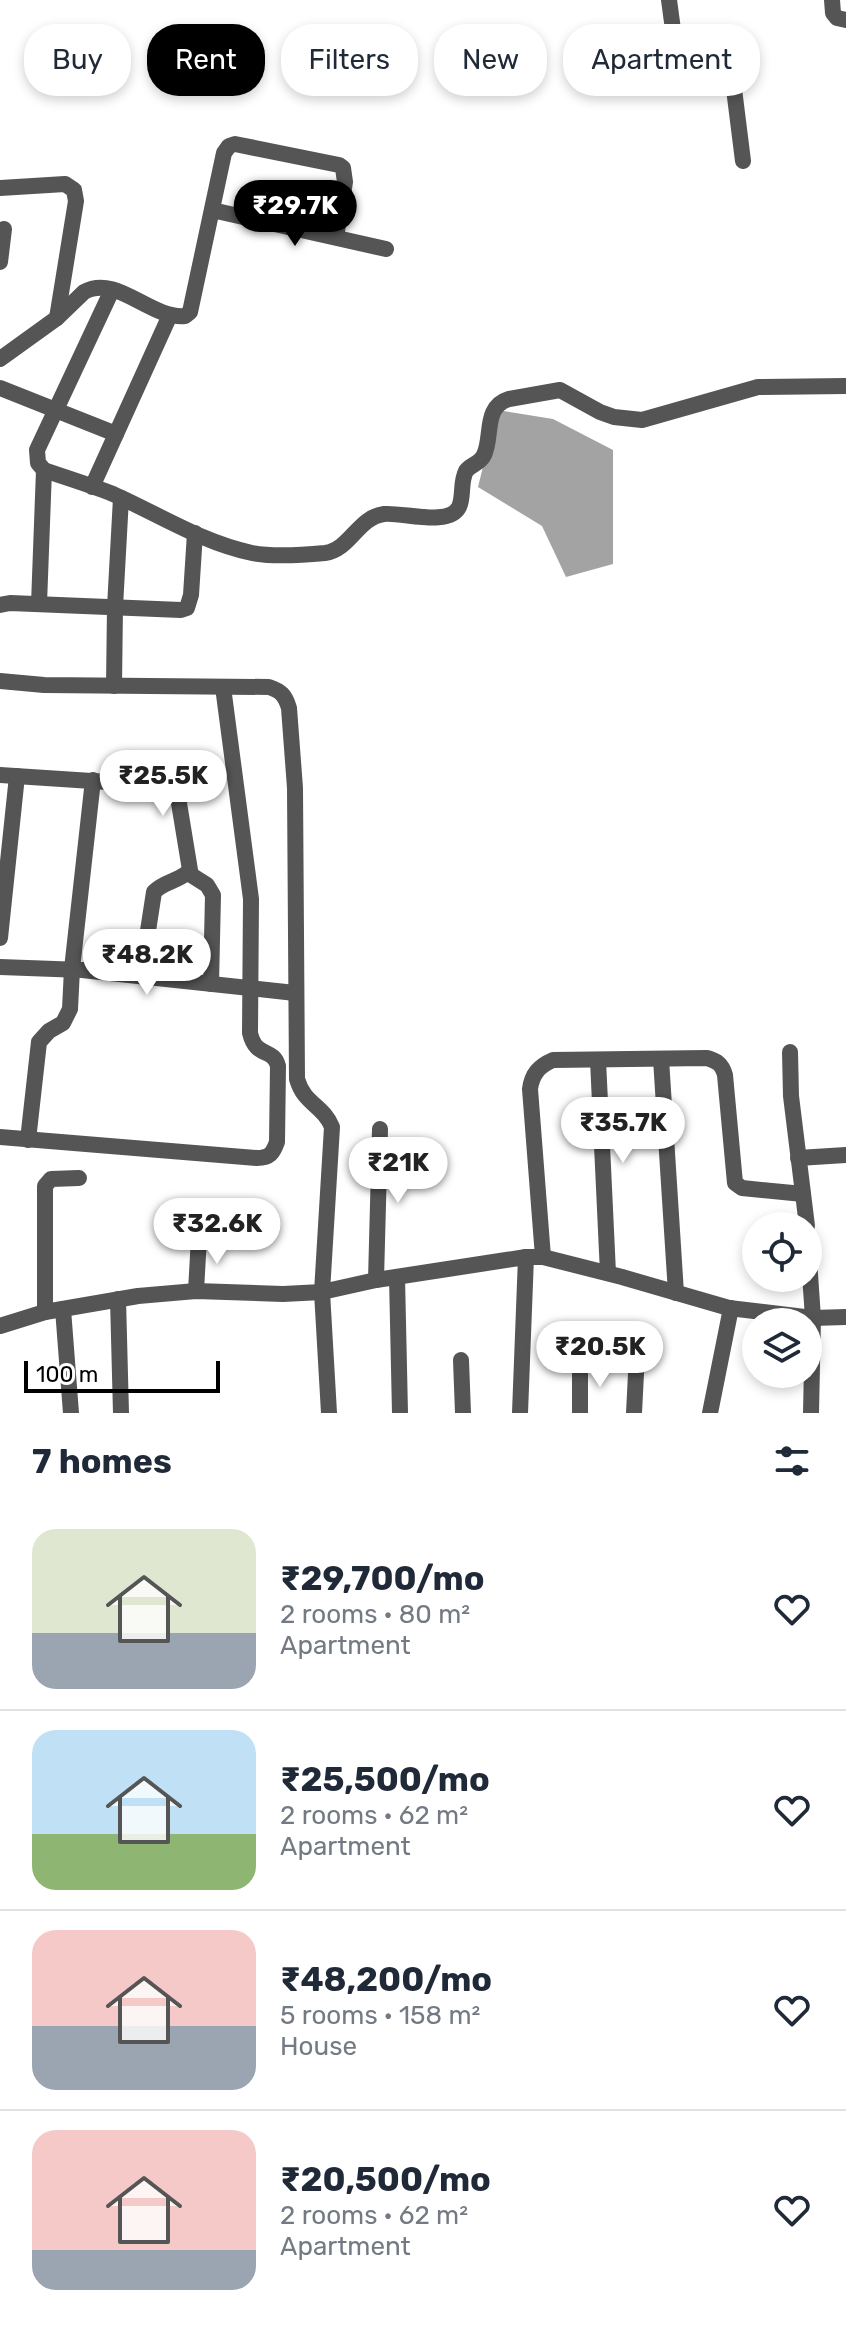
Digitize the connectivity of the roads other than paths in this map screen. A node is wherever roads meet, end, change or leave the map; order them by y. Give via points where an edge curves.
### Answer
1 (669, 0) edge
2 (832, 0) edge
3 (846, 20) edge
4 (743, 161) dead end
5 (0, 188) edge
6 (212, 210) junction
7 (4, 229) dead end
8 (336, 237) junction
9 (386, 249) dead end
10 (0, 262) edge
11 (112, 290) junction
12 (170, 315) junction
13 (57, 318) junction
14 (0, 359) edge
15 (846, 386) edge
16 (0, 388) edge
17 (56, 410) junction
18 (116, 434) junction
19 (44, 470) junction
20 (92, 487) junction
21 (121, 498) junction
22 (195, 533) junction
23 (39, 604) junction
24 (0, 605) edge
25 (115, 607) junction
26 (0, 681) edge
27 (114, 686) junction
28 (223, 687) junction
29 (9, 776) edge
30 (93, 780) junction
31 (5, 843) edge
32 (188, 873) junction
33 (0, 938) edge
34 (0, 967) edge
35 (72, 969) junction
36 (141, 976) junction
37 (211, 984) junction
38 (251, 989) junction
39 (295, 993) junction
40 (790, 1052) dead end
41 (661, 1059) junction
42 (598, 1060) junction
43 (380, 1129) dead end
44 (0, 1137) edge
45 (28, 1140) junction
46 (846, 1155) edge
47 (798, 1158) junction
48 (79, 1178) dead end
49 (803, 1194) junction
50 (805, 1212) edge
51 (232, 1234) dead end
52 (526, 1257) junction
53 (543, 1257) junction
54 (608, 1273) junction
55 (397, 1277) junction
56 (376, 1280) junction
57 (196, 1291) junction
58 (322, 1292) junction
59 (676, 1293) junction
60 (118, 1299) junction
61 (731, 1308) junction
62 (63, 1309) junction
63 (742, 1309) edge
64 (45, 1312) junction
65 (846, 1317) edge
66 (822, 1318) edge
67 (0, 1326) edge
68 (637, 1354) dead end
69 (461, 1360) dead end
70 (580, 1365) dead end
71 (812, 1388) edge
72 (71, 1413) edge
73 (121, 1413) edge
74 (329, 1413) edge
75 (400, 1413) edge
76 (463, 1413) edge
77 (520, 1413) edge
78 (580, 1413) edge
79 (634, 1413) edge
80 (710, 1413) edge
81 (811, 1413) edge

1 - 4 street via 677,42 721,41 729,49
2 - 3 street via 833,13
5 - 13 street via 65,184 74,190
6 - 8 street
6 - 8 street via 229,146 339,165 345,176
6 - 12 street via 190,312
7 - 10 street
8 - 9 street
11 - 12 street
11 - 13 street via 92,287
11 - 17 street
12 - 18 street
13 - 14 street
15 - 22 street via 758,387 642,420 600,412 560,390 509,399 494,408 483,457 466,471 460,505 451,515 381,514 328,553 252,553
16 - 17 street
17 - 18 street
17 - 19 street via 37,450
18 - 20 street
19 - 20 street
19 - 23 street
20 - 21 street
21 - 22 street
21 - 25 street
22 - 25 street via 187,608
23 - 24 street
23 - 25 street
25 - 27 street
26 - 27 street
27 - 28 street
28 - 38 street via 251,899
28 - 39 street via 280,690 289,708 295,788
29 - 30 street
29 - 31 street
30 - 32 street via 177,791
30 - 35 street
31 - 33 street
32 - 36 street via 154,892
32 - 37 street via 213,895
34 - 35 street
35 - 36 street
35 - 45 street via 68,1017 37,1046
36 - 37 street
37 - 38 street
38 - 39 street
38 - 45 street via 251,1040 278,1066 277,1142 269,1156
39 - 58 street via 297,1079 304,1096 332,1127
40 - 47 street
41 - 42 street
41 - 49 street via 707,1058 723,1066 735,1183
41 - 59 street
42 - 53 street via 553,1060 537,1069 532,1079
42 - 54 street
43 - 56 street
44 - 45 street
46 - 47 street
47 - 49 street
48 - 64 street via 51,1179 45,1186
49 - 50 street
51 - 57 street via 199,1237
52 - 53 street
52 - 55 street
52 - 77 street
53 - 54 street
54 - 59 street
55 - 56 street
55 - 75 street
56 - 58 street
57 - 58 street
57 - 60 street
58 - 74 street
59 - 61 street
60 - 62 street
60 - 73 street
61 - 63 street
61 - 80 street
62 - 64 street
62 - 72 street
64 - 67 street
65 - 66 street
68 - 79 street
69 - 76 street
70 - 78 street
71 - 81 street

